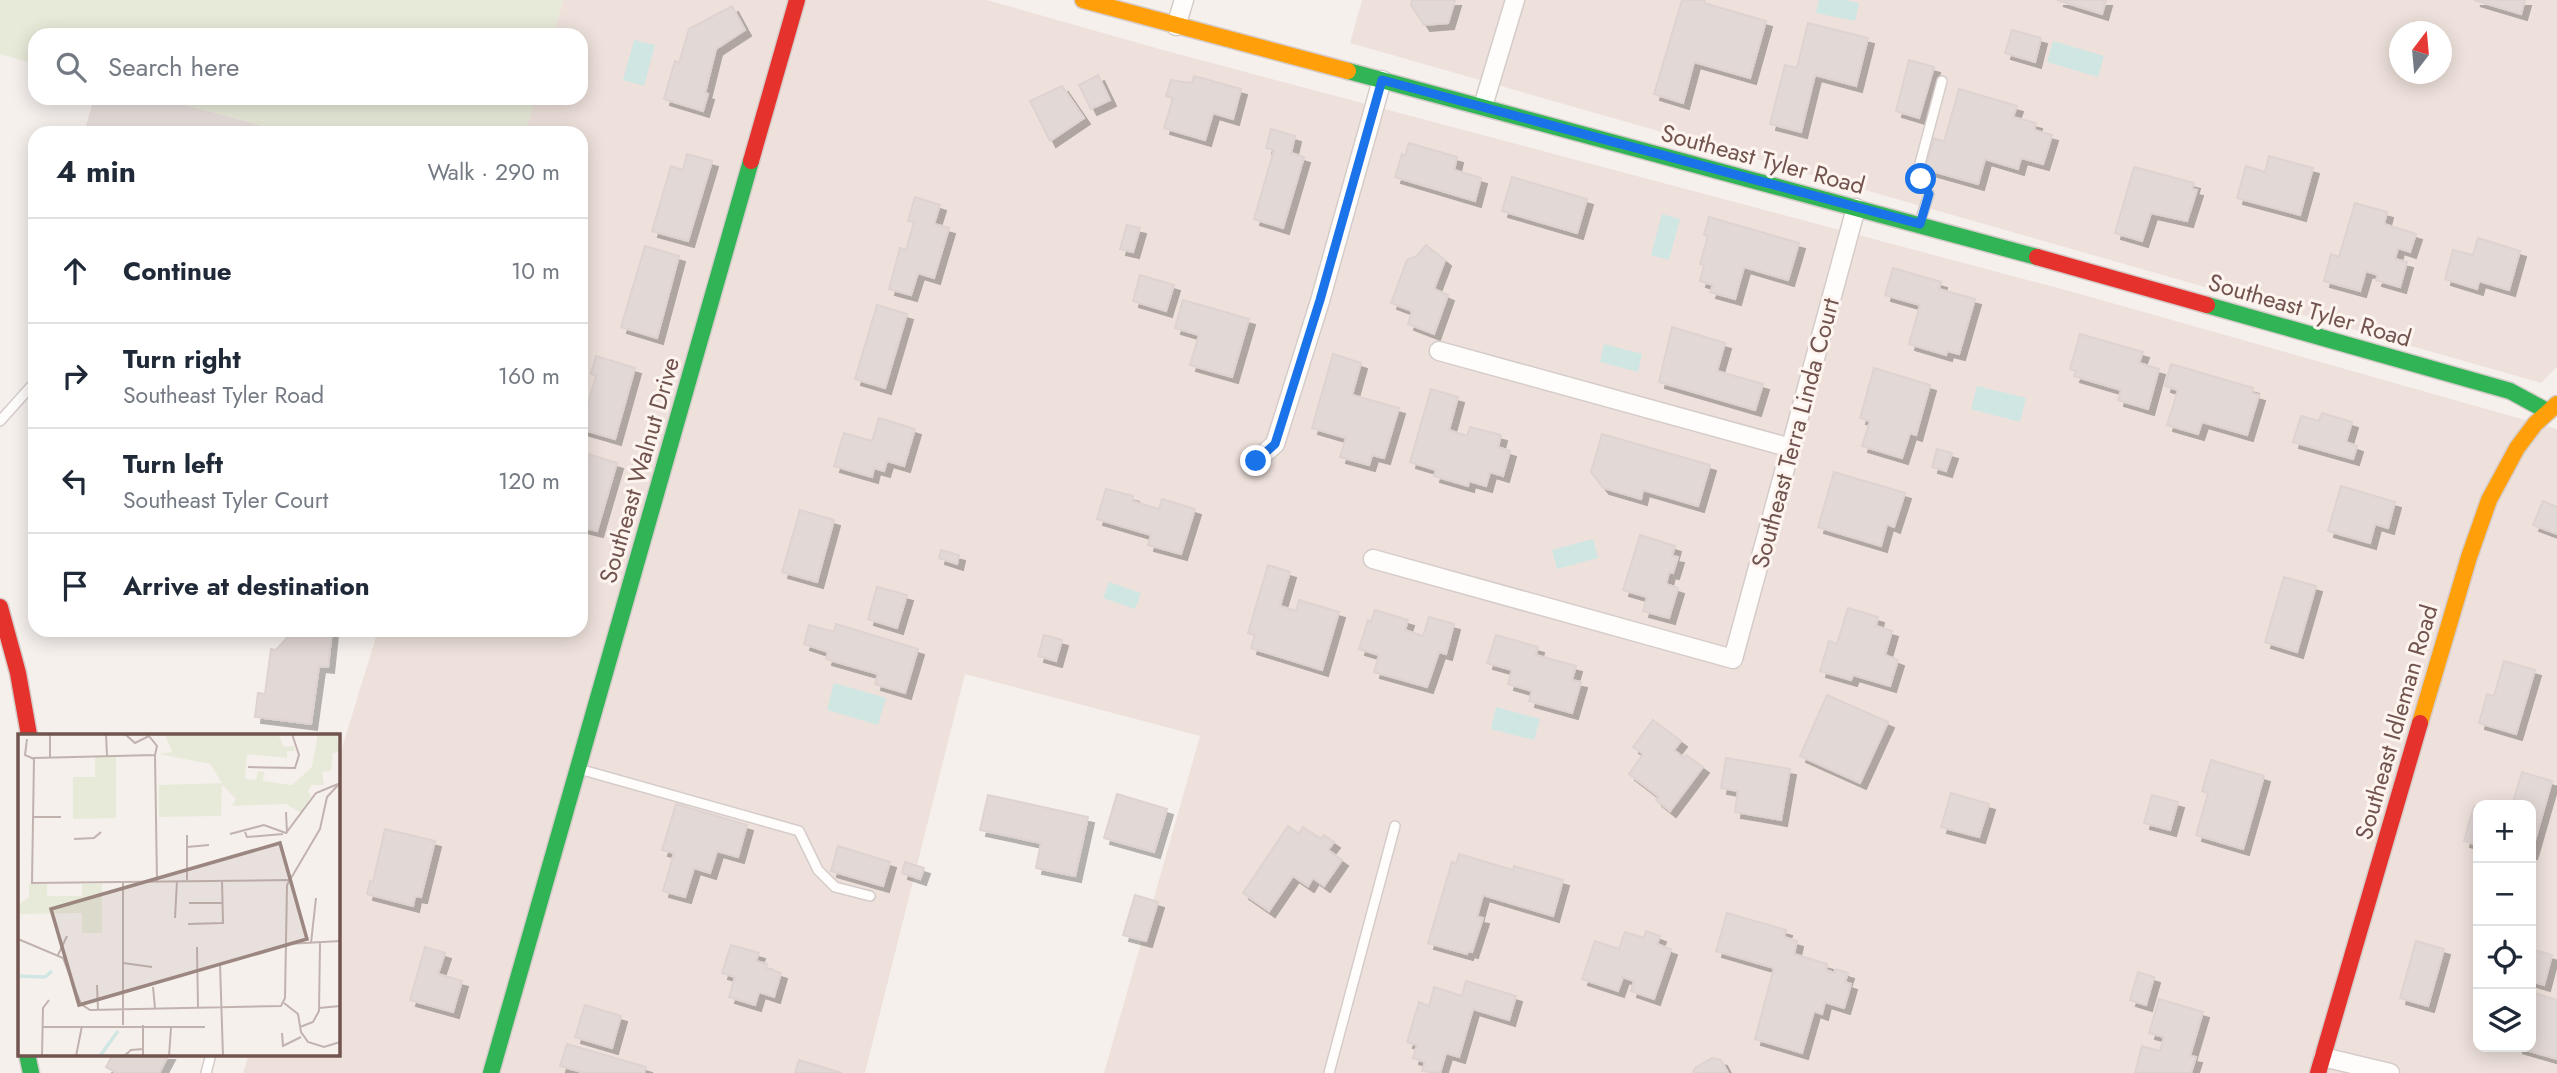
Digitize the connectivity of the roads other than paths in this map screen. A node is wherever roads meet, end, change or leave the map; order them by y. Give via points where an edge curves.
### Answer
1 (797, 0) edge
2 (1083, 0) edge
3 (1184, 0) edge
4 (1515, 0) edge
5 (1176, 26) junction
6 (1382, 80) junction
7 (1942, 81) dead end
8 (1483, 106) junction
9 (1856, 208) junction
10 (1920, 224) junction
11 (1439, 351) dead end
12 (28, 390) edge
13 (2552, 407) edge
14 (0, 421) edge
15 (1791, 448) junction
16 (1256, 461) dead end
17 (1373, 559) dead end
18 (0, 607) edge
19 (29, 734) edge
20 (578, 769) junction
21 (1395, 826) dead end
22 (870, 896) dead end
23 (210, 1056) edge
24 (2320, 1065) edge
25 (206, 1073) edge
26 (491, 1073) edge
27 (1329, 1073) edge
28 (2390, 1073) edge

1 - 20 street, Southeast Walnut Drive
2 - 5 street, Southeast Tyler Road
3 - 5 street
4 - 8 street
5 - 6 street, Southeast Tyler Road
6 - 8 street, Southeast Tyler Road
6 - 16 street via 1275,444
7 - 10 lane via 1918,171 1929,194
8 - 9 street, Southeast Tyler Road
9 - 10 street, Southeast Tyler Road
9 - 15 street, Southeast Terra Linda Court
10 - 13 street, Southeast Tyler Road via 2510,391
11 - 15 street
12 - 14 lane
13 - 24 street, Southeast Idleman Road via 2507,463 2482,521
15 - 17 street, Southeast Terra Linda Court via 1733,659
18 - 19 street
20 - 22 lane via 799,831 818,870 835,887
20 - 26 street, Southeast Walnut Drive
21 - 27 lane
23 - 25 lane
24 - 28 street

